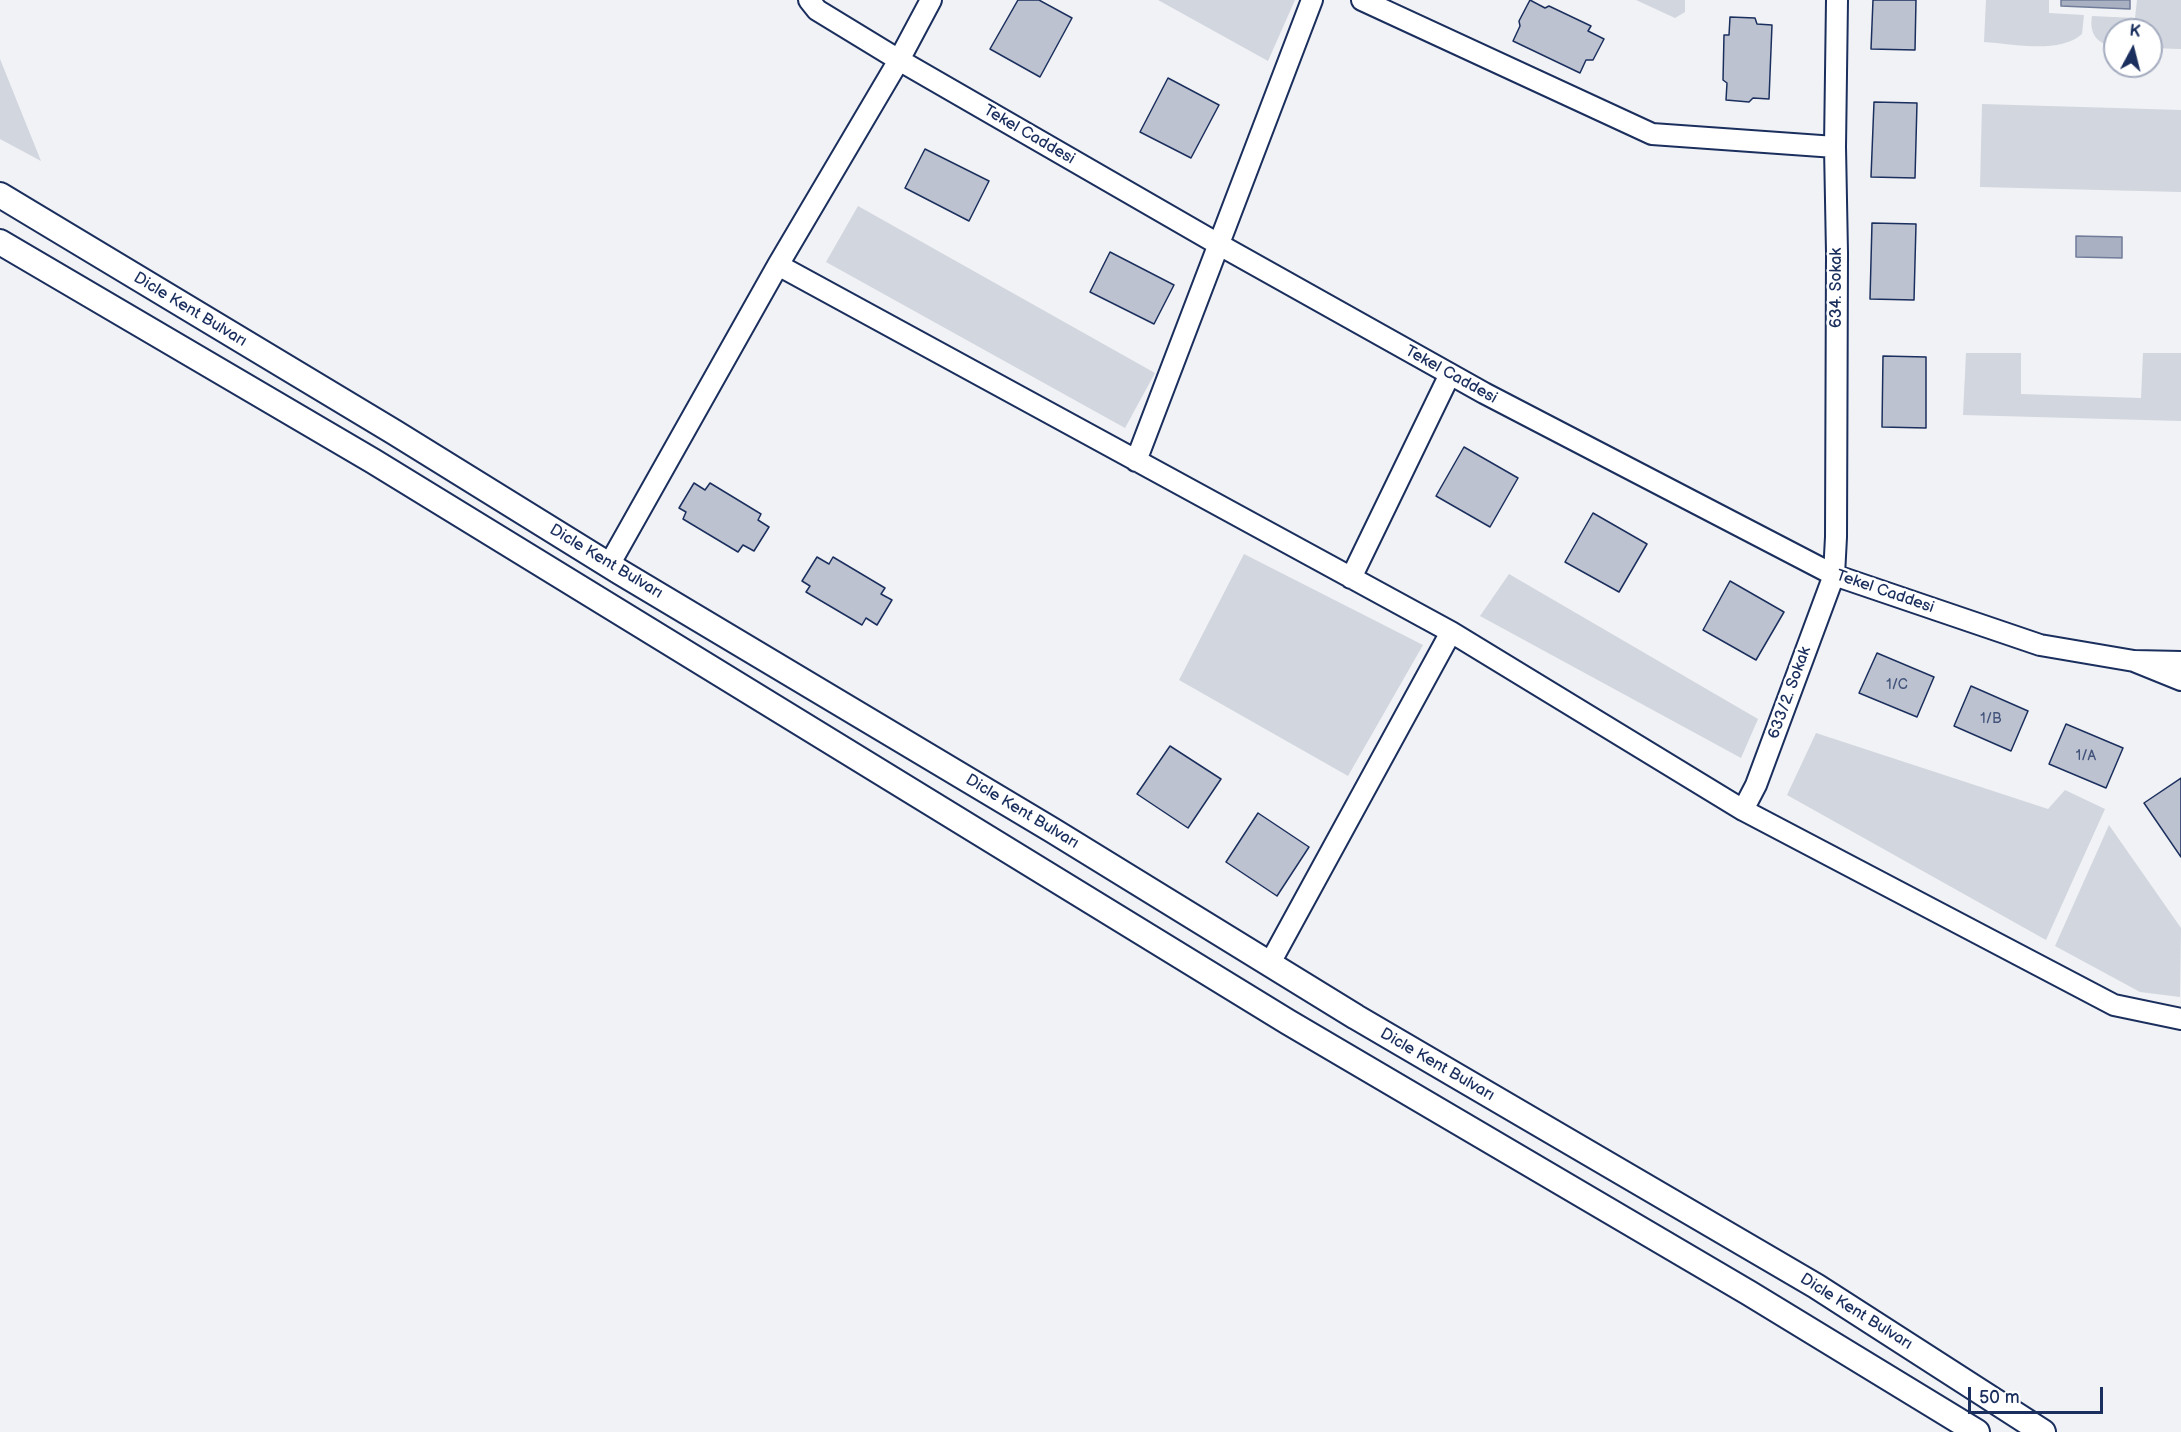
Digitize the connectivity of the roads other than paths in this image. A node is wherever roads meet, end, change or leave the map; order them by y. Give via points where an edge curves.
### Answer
1 (809, 0) edge
2 (931, 0) edge
3 (1312, 0) edge
4 (1362, 0) edge
5 (1837, 0) edge
6 (899, 60) junction
7 (1835, 147) junction
8 (0, 195) edge
9 (0, 242) edge
10 (1218, 244) junction
11 (778, 265) junction
12 (1450, 374) junction
13 (1136, 461) junction
14 (609, 565) junction
15 (1834, 575) junction
16 (1352, 578) junction
17 (1451, 632) junction
18 (2134, 661) junction
19 (2181, 663) edge
20 (2181, 680) edge
21 (1743, 810) junction
22 (1270, 963) junction
23 (2181, 1019) edge
24 (1977, 1432) edge
25 (2043, 1432) edge

1 - 6 street, Tekel Caddesi via 818,10
2 - 6 street
3 - 10 street
4 - 7 street via 1652,134
5 - 7 street, 634. Sokak
6 - 10 street, Tekel Caddesi
6 - 11 street
7 - 15 street, 634. Sokak
8 - 14 main road, Dicle Kent Bulvarı
9 - 24 main road via 373,461 1288,1022
10 - 12 street, Tekel Caddesi
10 - 13 street
11 - 13 street
11 - 14 street
12 - 15 street, Tekel Caddesi
12 - 16 street
13 - 16 street
14 - 22 main road, Dicle Kent Bulvarı
15 - 18 street, Tekel Caddesi via 2040,645
15 - 21 street, 633/2. Sokak via 1756,785
16 - 17 street
17 - 21 street
17 - 22 street
18 - 19 street
18 - 20 street
21 - 23 street via 2114,1005
22 - 25 main road, Dicle Kent Bulvarı via 1816,1286

